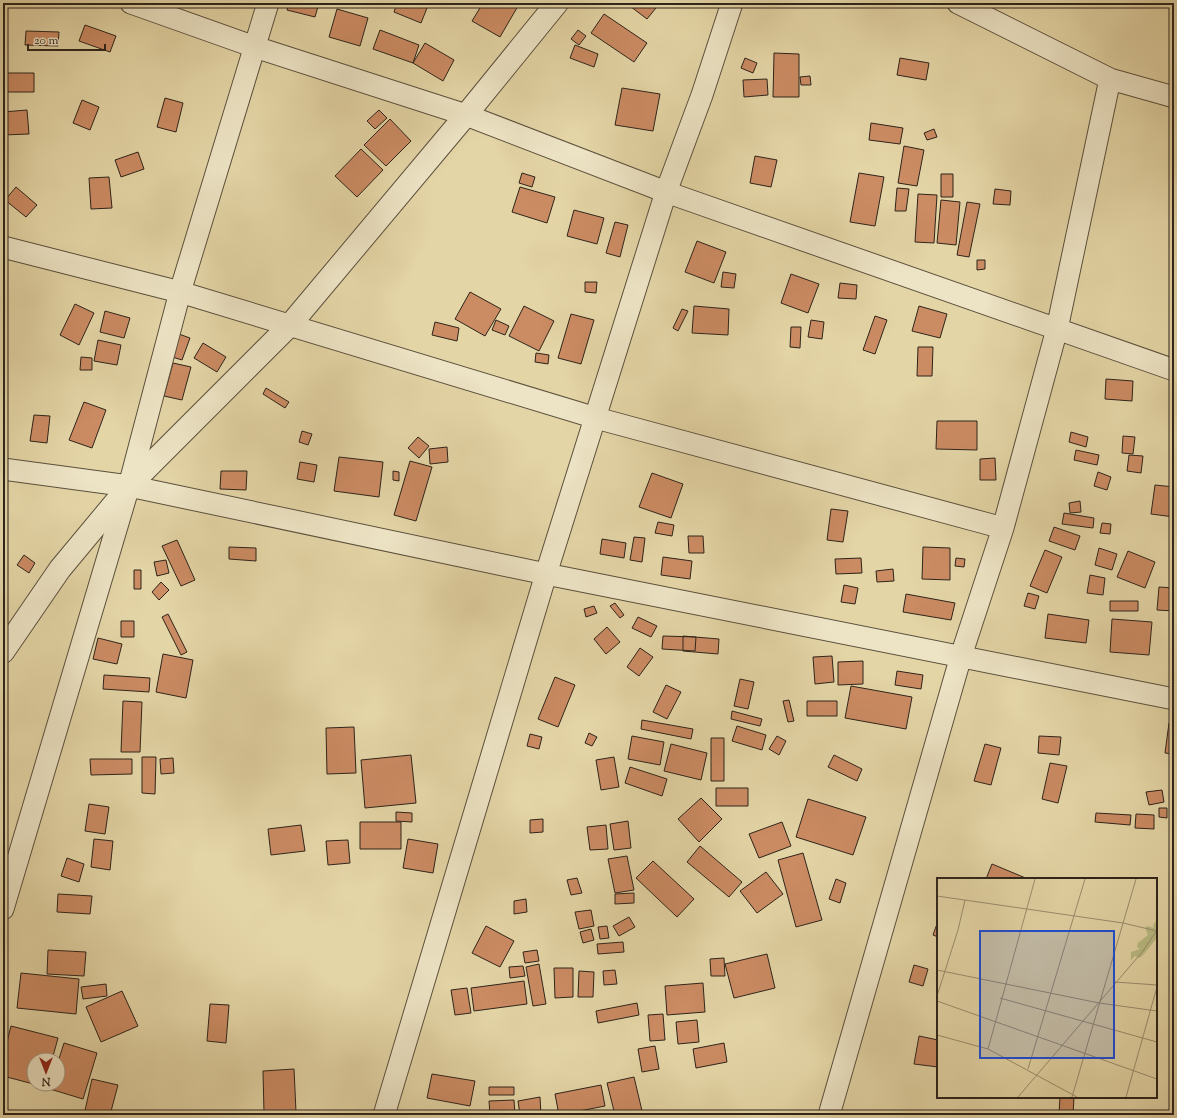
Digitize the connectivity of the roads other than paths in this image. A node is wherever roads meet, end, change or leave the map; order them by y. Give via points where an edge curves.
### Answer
1 (130, 3) edge
2 (268, 3) edge
3 (557, 3) edge
4 (732, 3) edge
5 (958, 3) edge
6 (255, 47) junction
7 (1110, 79) junction
8 (1174, 97) edge
9 (466, 115) junction
10 (666, 192) junction
11 (3, 247) edge
12 (180, 292) junction
13 (290, 325) junction
14 (1057, 329) junction
15 (1174, 370) edge
16 (596, 418) junction
17 (3, 469) edge
18 (129, 486) junction
19 (1003, 528) junction
20 (546, 574) junction
21 (3, 652) edge
22 (961, 656) junction
23 (1174, 699) edge
24 (3, 909) edge
25 (384, 1115) edge
26 (829, 1115) edge

1 - 6 street
2 - 6 street
3 - 9 street
4 - 10 street via 702,95
5 - 7 street
6 - 9 street
6 - 12 street
7 - 8 street
7 - 14 street
9 - 10 street
9 - 13 street
10 - 14 street
10 - 16 street
11 - 12 street
12 - 13 street
12 - 18 street
13 - 16 street
13 - 18 street
14 - 15 street
14 - 19 street
16 - 19 street
16 - 20 street
17 - 18 street
18 - 20 street
18 - 21 street via 60,569
18 - 24 street
19 - 22 street
20 - 22 street
20 - 25 street
22 - 23 street
22 - 26 street

